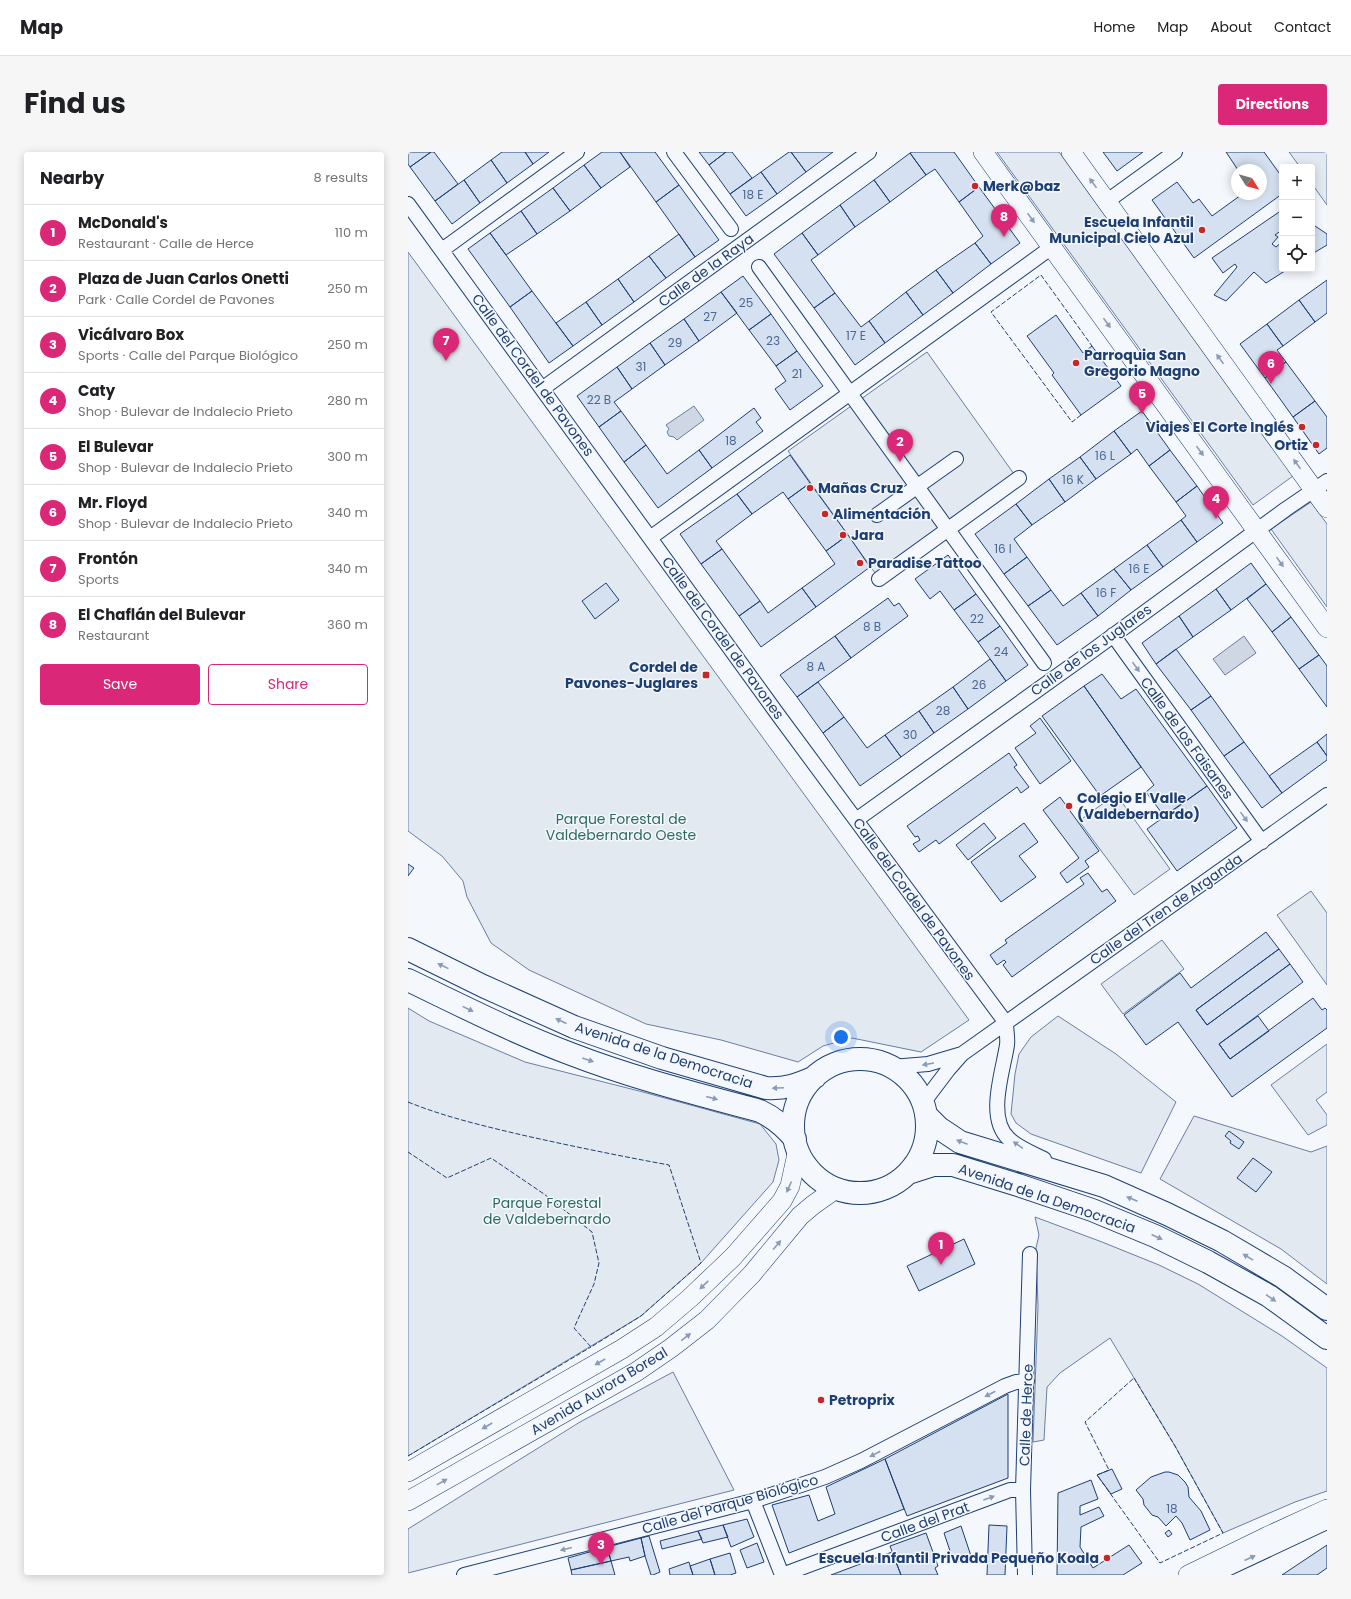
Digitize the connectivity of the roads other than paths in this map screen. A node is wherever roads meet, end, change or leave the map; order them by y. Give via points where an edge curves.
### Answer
1 (577, 152) edge
2 (674, 152) edge
3 (869, 152) edge
4 (983, 152) edge
5 (1071, 152) edge
6 (1175, 152) edge
7 (1106, 202) junction
8 (408, 204) edge
9 (731, 229) dead end
10 (1052, 247) junction
11 (442, 250) junction
12 (759, 268) dead end
13 (542, 389) junction
14 (851, 392) junction
15 (956, 459) dead end
16 (1018, 478) dead end
17 (1321, 485) edge
18 (918, 486) junction
19 (1327, 508) edge
20 (877, 515) dead end
21 (947, 530) junction
22 (1258, 531) junction
23 (650, 538) junction
24 (879, 579) dead end
25 (1327, 628) edge
26 (1112, 635) junction
27 (1044, 664) dead end
28 (1327, 795) edge
29 (856, 820) junction
30 (1262, 842) junction
31 (408, 949) edge
32 (408, 980) edge
33 (1006, 1023) junction
34 (962, 1054) junction
35 (892, 1067) junction
36 (815, 1077) junction
37 (925, 1109) junction
38 (797, 1144) junction
39 (908, 1173) junction
40 (1104, 1186) junction
41 (837, 1188) junction
42 (1030, 1254) dead end
43 (1327, 1309) edge
44 (1327, 1338) edge
45 (1027, 1382) junction
46 (408, 1472) edge
47 (1023, 1490) junction
48 (408, 1501) edge
49 (753, 1501) junction
50 (1327, 1509) edge
51 (1327, 1522) edge
52 (464, 1575) edge
53 (782, 1575) edge
54 (1024, 1575) edge
55 (1188, 1575) edge
56 (1214, 1575) edge

1 - 11 street
2 - 9 street
3 - 13 street, Calle de la Raya
4 -> 10 street
7 -> 5 street
6 - 7 street
17 -> 7 street
8 - 11 street, Calle del Cordel de Pavones
10 - 14 street
10 -> 22 street
11 - 13 street, Calle del Cordel de Pavones
12 - 14 street
13 - 23 street, Calle del Cordel de Pavones
14 - 18 street
14 - 23 street
15 - 18 street
16 - 21 street
17 - 19 street
17 - 22 street, Calle de los Juglares
18 - 20 street
18 - 21 street
21 - 24 street
21 - 27 street
22 -> 25 street
22 - 26 street, Calle de los Juglares
23 - 29 street, Calle del Cordel de Pavones
26 - 29 street, Calle de los Juglares
26 -> 30 street, Calle de los Faisanes
28 - 30 street, Calle del Tren de Arganda
29 - 33 street, Calle del Cordel de Pavones
30 - 33 street, Calle del Tren de Arganda
36 -> 31 main road, Avenida de la Democracia via 795,1086 766,1088 662,1058 574,1027
32 -> 38 main road, Avenida de la Democracia via 499,1024 571,1054 662,1085 760,1111 784,1126
33 - 34 street, Calle del Tren de Arganda
40 -> 33 street via 1028,1152 1003,1132 999,1125 997,1103 1007,1043
34 -> 35 street, Calle del Tren de Arganda via 928,1064
34 - 37 street, Calle del Tren de Arganda via 948,1070
35 - 36 main road via 871,1060 851,1060 832,1066
35 - 37 main road via 910,1081
36 - 38 main road via 801,1095 794,1116
37 - 39 main road via 927,1126 924,1146
40 -> 37 main road, Avenida de la Democracia via 960,1142 939,1128
38 - 41 main road via 802,1158 814,1174
38 -> 46 street, Avenida Aurora Boreal via 790,1186 782,1201 733,1257 656,1327
39 - 41 main road via 875,1191 855,1192
39 -> 44 main road, Avenida de la Democracia via 933,1166 954,1165 1092,1210 1155,1236 1208,1262 1269,1296
43 -> 40 main road, Avenida de la Democracia via 1283,1277 1222,1241
48 -> 41 street, Avenida Aurora Boreal via 630,1376 671,1348 707,1320 752,1274 800,1216
42 - 45 street, Calle de Herce
45 - 47 street, Calle de Herce
45 -> 49 street, Calle del Parque Biológico via 1005,1386 825,1477
53 -> 47 street, Calle del Prat via 1010,1490
47 - 54 street, Calle de Herce
49 -> 52 street, Calle del Parque Biológico
49 - 53 street
50 - 55 street
56 -> 51 street

